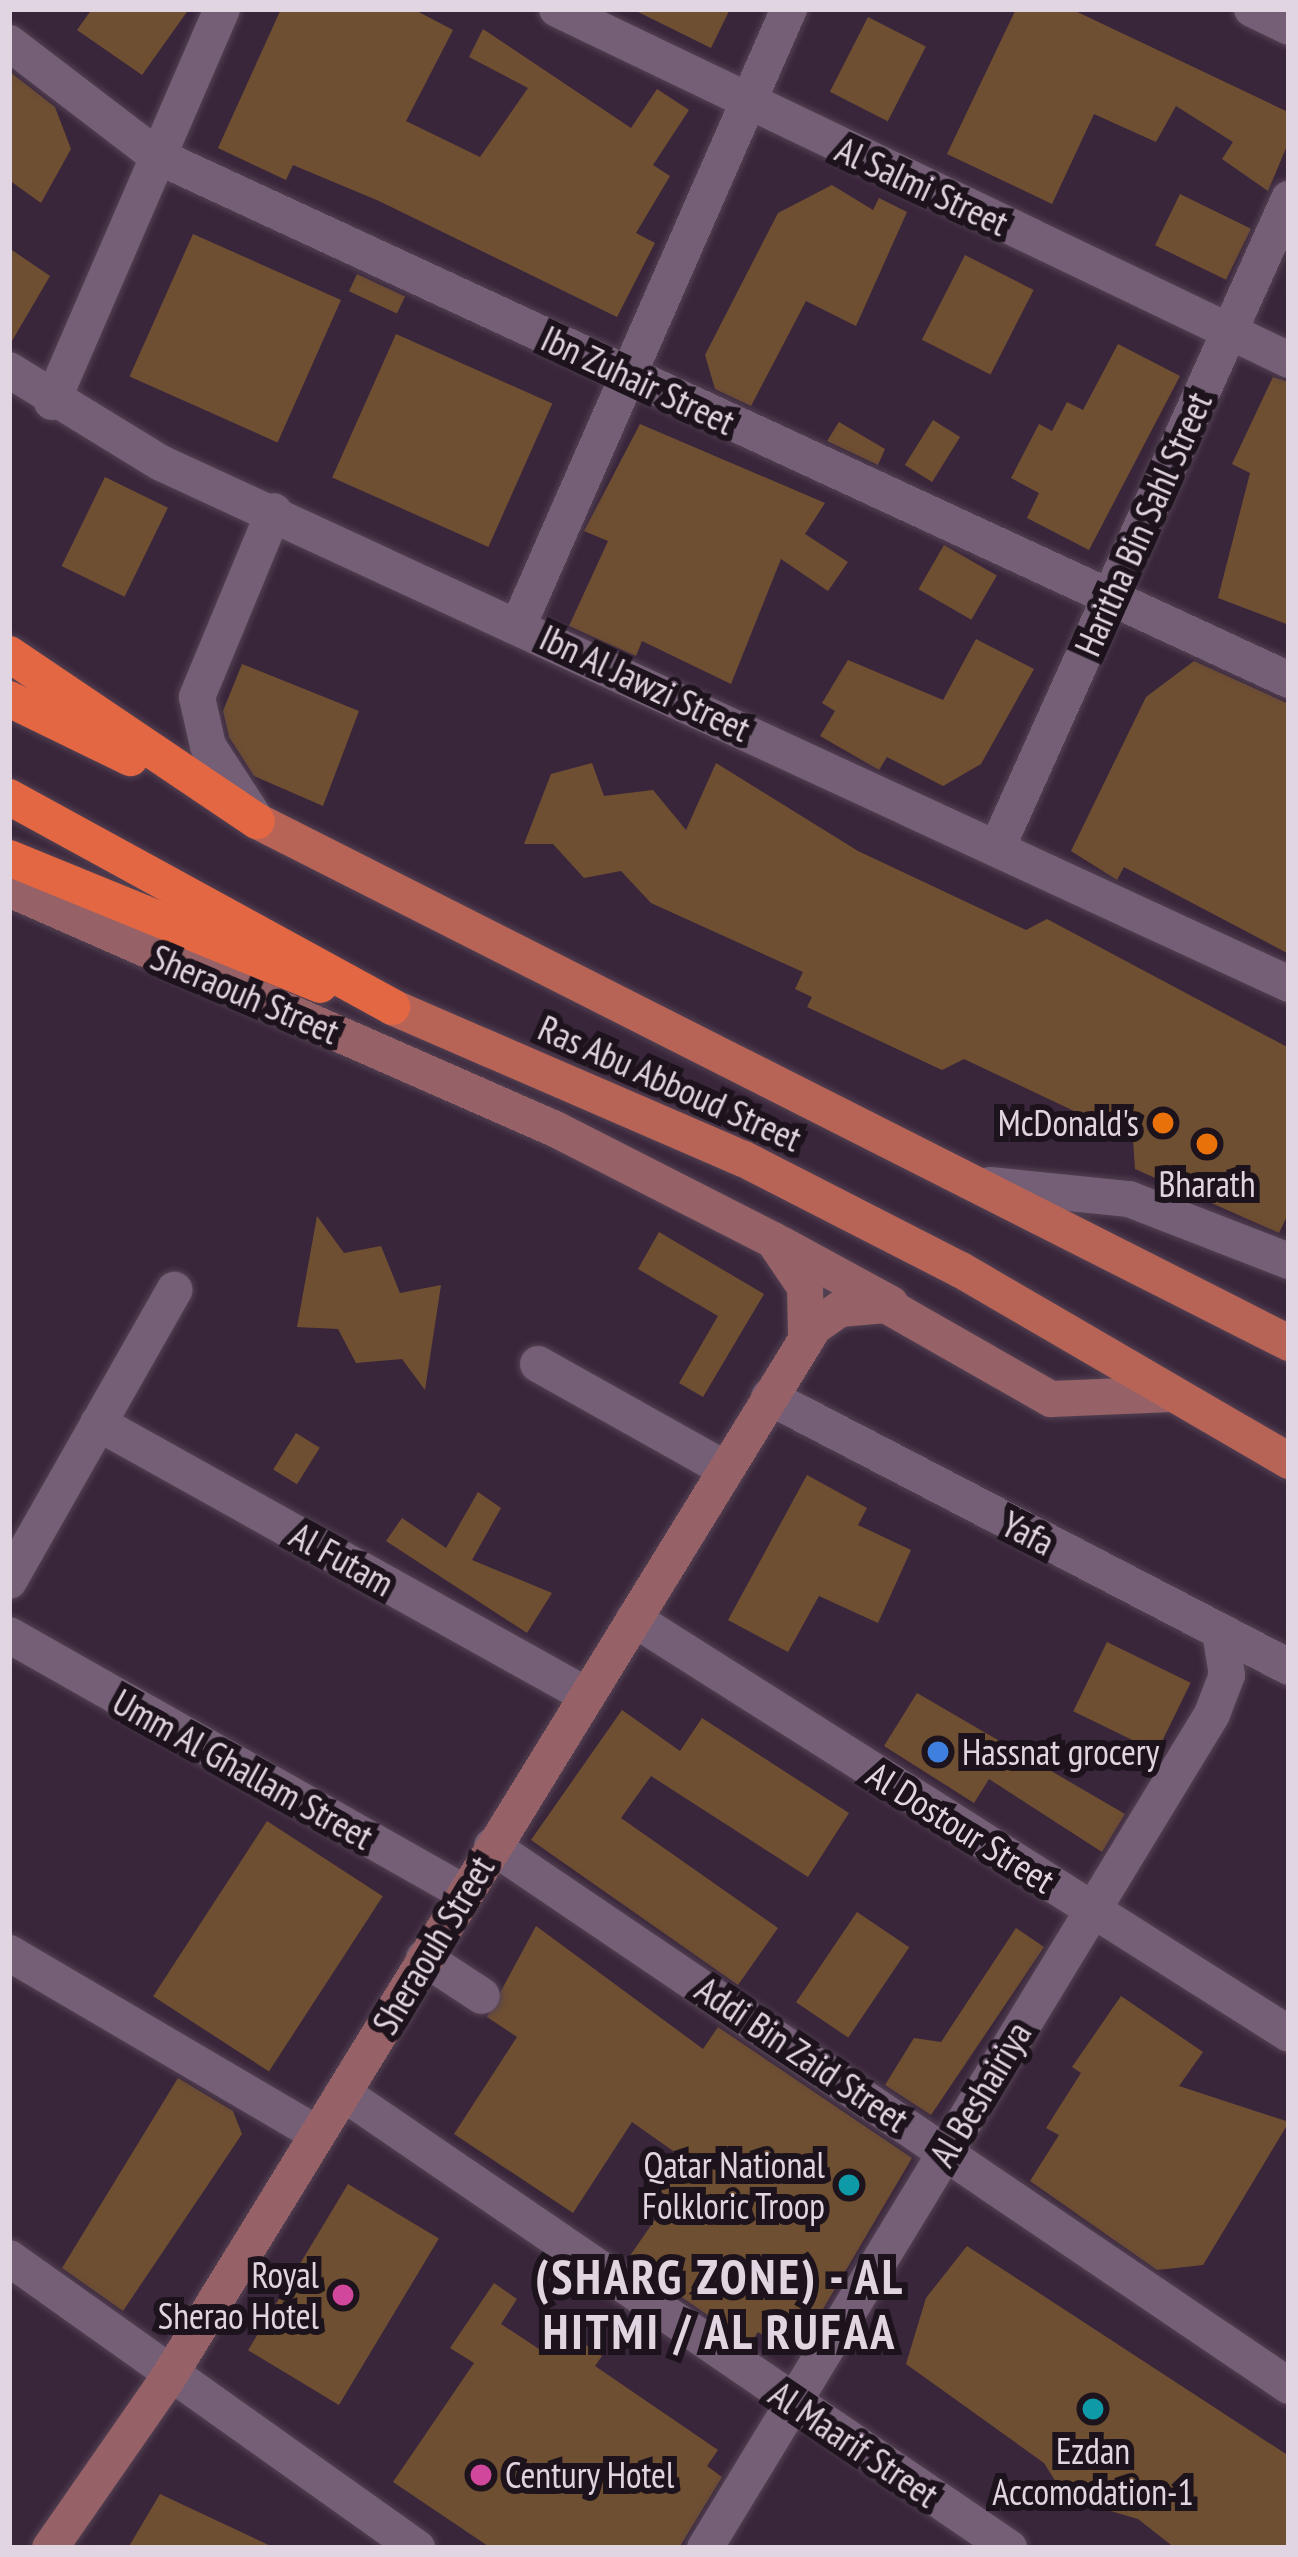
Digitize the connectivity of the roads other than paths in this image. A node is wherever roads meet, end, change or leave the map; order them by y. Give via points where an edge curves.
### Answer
1 (222, 9) edge
2 (557, 9) edge
3 (789, 9) edge
4 (1252, 9) edge
5 (1289, 27) edge
6 (9, 43) edge
7 (747, 103) junction
8 (158, 156) junction
9 (1289, 200) edge
10 (1229, 332) junction
11 (1289, 360) edge
12 (9, 370) edge
13 (624, 374) junction
14 (52, 402) junction
15 (274, 511) junction
16 (1109, 600) junction
17 (519, 624) junction
18 (9, 654) edge
19 (1289, 680) edge
20 (9, 699) edge
21 (9, 797) edge
22 (257, 821) junction
23 (997, 848) junction
24 (9, 858) edge
25 (9, 889) edge
26 (1289, 984) edge
27 (392, 1006) junction
28 (990, 1185) junction
29 (772, 1240) junction
30 (1289, 1261) edge
31 (174, 1290) dead end
32 (902, 1310) junction
33 (806, 1335) junction
34 (1289, 1343) edge
35 (538, 1364) dead end
36 (1172, 1394) junction
37 (769, 1397) junction
38 (98, 1423) junction
39 (1289, 1461) edge
40 (725, 1468) junction
41 (9, 1581) edge
42 (634, 1619) junction
43 (1220, 1632) junction
44 (16, 1640) edge
45 (1289, 1667) edge
46 (586, 1695) junction
47 (492, 1846) junction
48 (463, 1892) junction
49 (1092, 1909) junction
50 (9, 1953) edge
51 (424, 1958) junction
52 (482, 1996) dead end
53 (1289, 2034) edge
54 (344, 2093) junction
55 (317, 2134) junction
56 (946, 2150) junction
57 (9, 2258) edge
58 (168, 2378) junction
59 (1289, 2386) edge
60 (789, 2401) junction
61 (50, 2548) edge
62 (417, 2548) edge
63 (705, 2548) edge
64 (1009, 2548) edge

1 - 8 street
2 - 7 street, Al Salmi Street
3 - 7 street
4 - 5 street
6 - 8 street, Ibn Zuhair Street
7 - 10 street, Al Salmi Street
7 - 13 street
8 - 13 street, Ibn Zuhair Street
8 - 14 street
9 - 10 street, Haritha Bin Sahl Street
10 - 11 street, Al Salmi Street
10 - 16 street, Haritha Bin Sahl Street
12 - 14 street, Ibn Al Jawzi Street
13 - 16 street, Ibn Zuhair Street
13 - 17 street
14 - 15 street, Ibn Al Jawzi Street
15 - 17 street, Ibn Al Jawzi Street
15 - 22 street via 197,697 208,746
16 - 19 street, Ibn Zuhair Street
16 - 23 street, Haritha Bin Sahl Street
17 - 23 street, Ibn Al Jawzi Street
18 - 22 highway
20 - 22 highway, Ras Abu Abboud Street
21 - 27 highway, Ras Abu Abboud Street
22 - 28 main road, Ras Abu Abboud Street
23 - 26 street, Ibn Al Jawzi Street
24 - 27 highway via 187,937
25 - 29 street, Sheraouh Street via 556,1129
27 - 36 main road, Ras Abu Abboud Street via 744,1159
28 - 30 street, Ras Abu Abboud Street via 1129,1199
28 - 34 main road, Ras Abu Abboud Street
29 - 32 street
29 - 33 street, Sheraouh Street via 805,1287
31 - 38 street
32 - 33 street, Sheraouh Street via 854,1305
32 - 36 street via 1051,1399
33 - 37 street, Sheraouh Street
35 - 40 street
36 - 39 main road, Ras Abu Abboud Street
37 - 40 street, Sheraouh Street
37 - 43 street, Yafa
38 - 41 street
38 - 46 street, Al Futam
40 - 42 street, Sheraouh Street
42 - 46 street, Sheraouh Street
42 - 49 street, Al Dostour Street
43 - 45 street, Yafa
43 - 49 street, Al Beshairiya via 1222,1695
44 - 48 street, Umm Al Ghallam Street
46 - 47 street, Sheraouh Street
47 - 48 street, Sheraouh Street
47 - 56 street, Addi Bin Zaid Street
48 - 51 street, Sheraouh Street
49 - 53 street, Al Dostour Street
49 - 56 street, Al Beshairiya
50 - 55 street
51 - 52 street
51 - 54 street, Sheraouh Street
54 - 55 street, Sheraouh Street
54 - 60 street, Al Maarif Street
55 - 58 street, Sheraouh Street
56 - 59 street, Addi Bin Zaid Street
56 - 60 street, Al Beshairiya
57 - 58 street
58 - 61 street, Sheraouh Street
58 - 62 street
60 - 63 street, Al Beshairiya
60 - 64 street, Al Maarif Street

